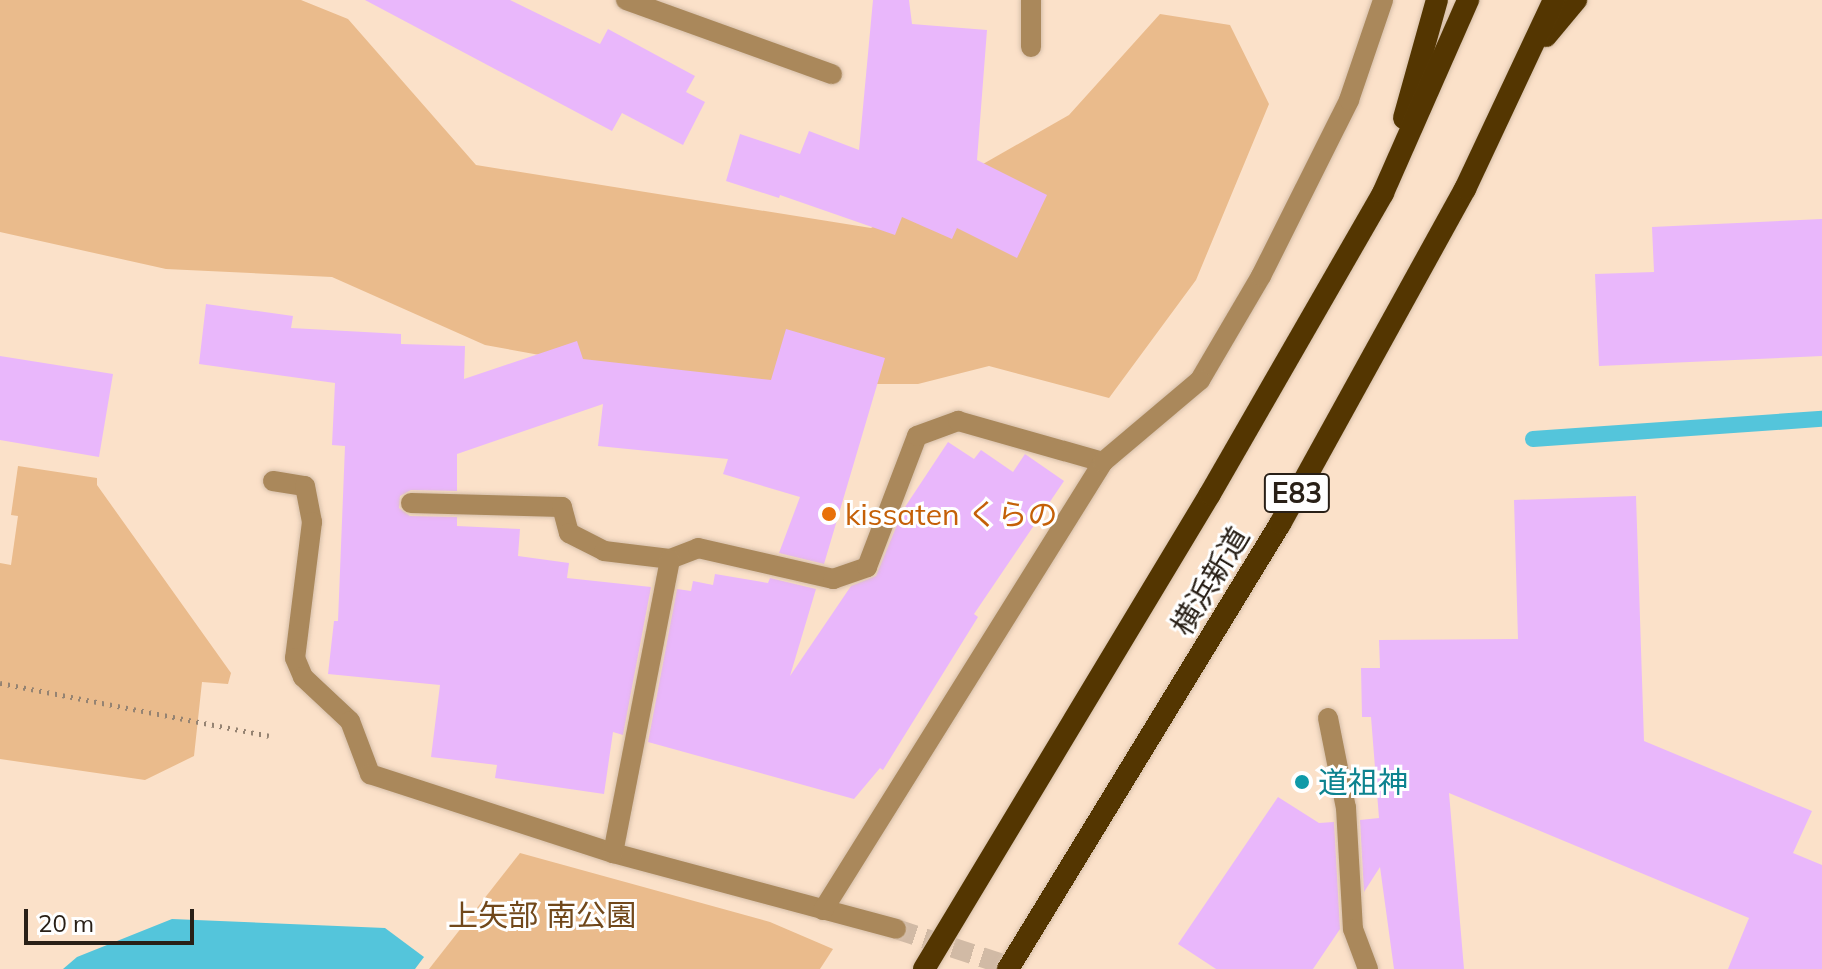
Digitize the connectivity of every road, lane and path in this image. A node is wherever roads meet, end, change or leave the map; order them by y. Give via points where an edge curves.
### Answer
1 (626, 0) edge
2 (1031, 0) edge
3 (1383, 0) edge
4 (1437, 0) edge
5 (1468, 0) edge
6 (1554, 0) edge
7 (1576, 0) edge
8 (1031, 47) dead end
9 (1531, 55) junction
10 (832, 74) dead end
11 (1383, 193) junction
12 (1103, 462) junction
13 (273, 481) dead end
14 (411, 503) dead end
15 (670, 559) junction
16 (0, 683) edge
17 (1328, 718) dead end
18 (269, 736) dead end
19 (613, 853) junction
20 (823, 910) junction
21 (896, 929) tunnel mouth
22 (924, 969) edge
23 (1008, 969) edge
24 (1368, 969) edge

1 - 10 street
2 - 8 street
3 - 12 street via 1349,100 1261,276 1200,380
4 - 11 highway
5 - 11 highway, 横浜新道 / E83
6 - 9 highway, 横浜新道 / E83
7 - 9 highway
9 - 23 highway, 横浜新道 / E83 via 1465,189 1280,524
11 - 22 highway, 横浜新道 / E83 via 1210,494
12 - 15 street via 958,421 917,436 867,567 833,579 698,548
12 - 20 street
13 - 19 street via 305,486 312,522 295,658 303,677 350,721 370,774
14 - 15 street via 562,507 569,533 604,551
15 - 19 street
16 - 18 path
17 - 24 street via 1346,808 1353,929
19 - 20 street
20 - 21 street

